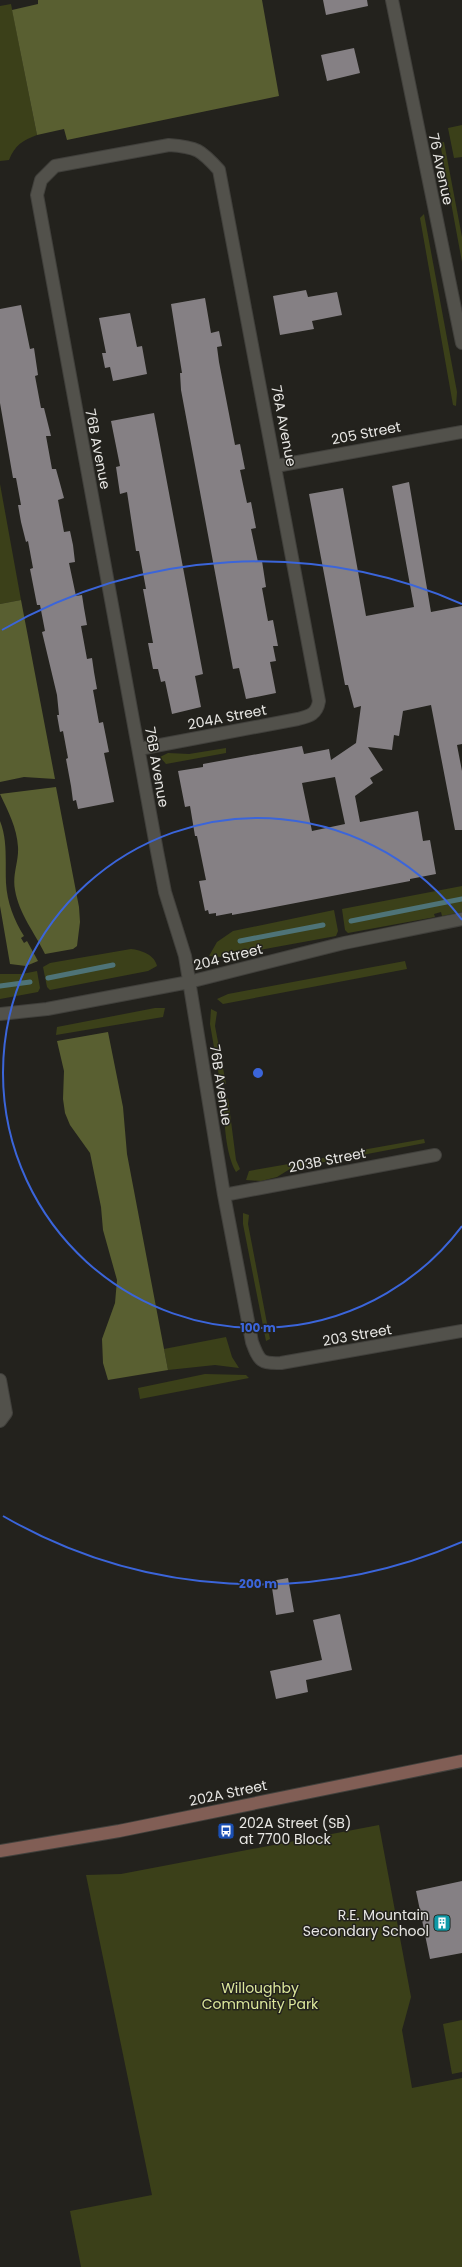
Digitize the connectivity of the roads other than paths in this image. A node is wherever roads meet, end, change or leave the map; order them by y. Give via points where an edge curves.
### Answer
1 (392, 0) edge
2 (41, 180) joint
3 (462, 343) edge
4 (462, 432) edge
5 (276, 466) junction
6 (318, 710) joint
7 (139, 749) junction
8 (462, 919) edge
9 (189, 982) junction
10 (0, 1014) edge
11 (435, 1155) dead end
12 (224, 1195) junction
13 (462, 1331) edge
14 (258, 1358) joint
15 (0, 1380) edge
16 (3, 1417) edge
17 (462, 1761) edge
18 (0, 1851) edge

1 - 3 street, 76 Avenue
2 - 5 street, 76A Avenue via 55,166 169,145 188,147 204,153 219,170
2 - 7 street, 76B Avenue via 37,195 40,213
4 - 5 street, 205 Street
5 - 6 street, 76A Avenue via 316,679
6 - 7 street, 204A Street via 313,715 298,719
7 - 9 street, 76B Avenue via 165,892 184,948
8 - 9 street, 204 Street via 344,943
9 - 10 street, 204 Street via 47,1009
9 - 12 street, 76B Avenue
11 - 12 street, 203B Street
12 - 14 street, 76B Avenue via 252,1342
13 - 14 street, 203 Street via 282,1363 269,1364
15 - 16 street
17 - 18 main road, 202A Street via 120,1831

